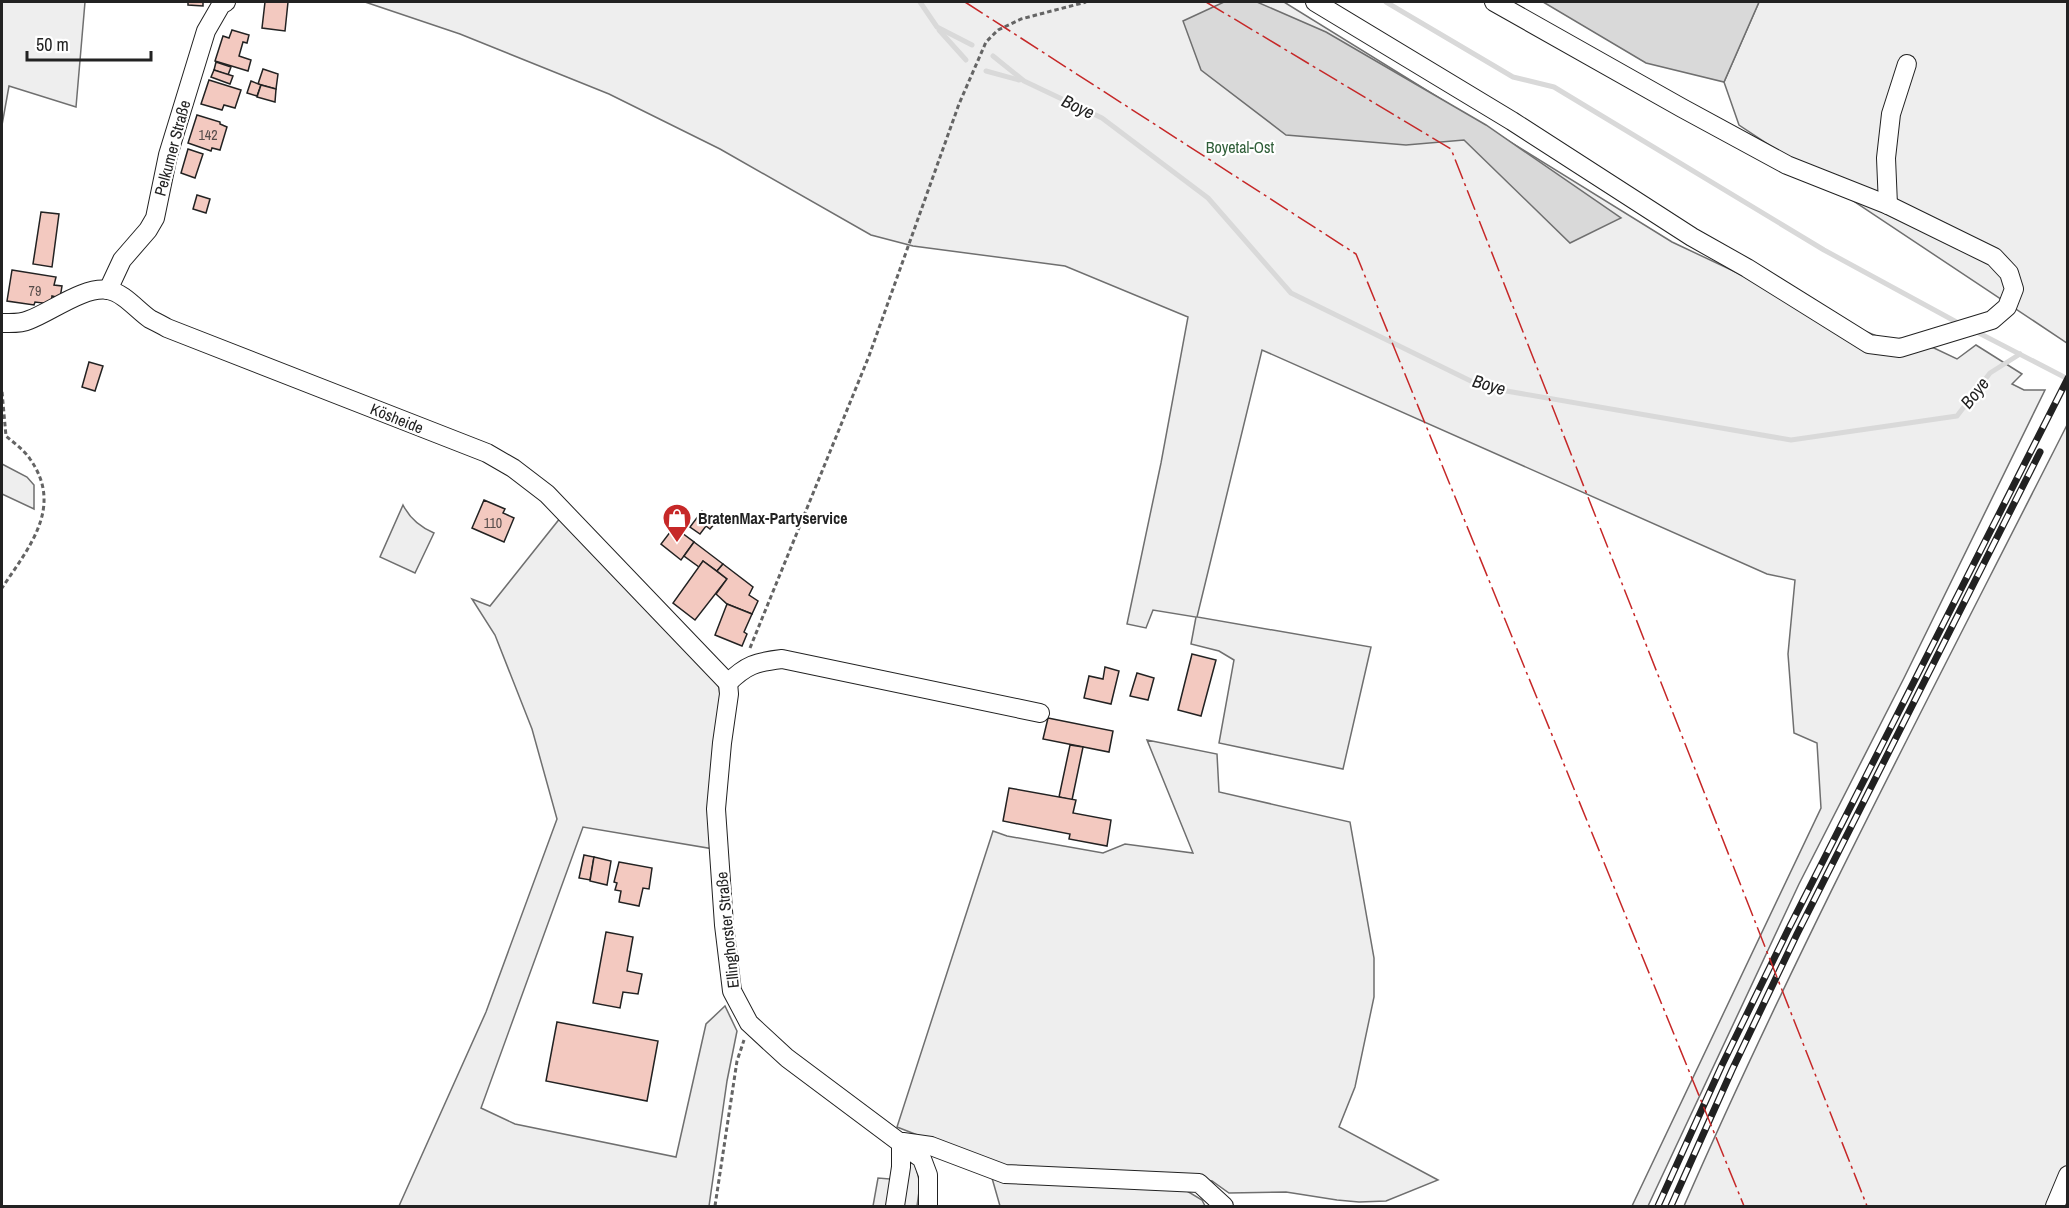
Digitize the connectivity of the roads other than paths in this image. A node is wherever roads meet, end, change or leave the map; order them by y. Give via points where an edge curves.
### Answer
1 (226, 2) edge
2 (1315, 2) edge
3 (1494, 2) edge
4 (1907, 64) dead end
5 (1888, 205) junction
6 (108, 290) junction
7 (2, 323) edge
8 (734, 677) junction
9 (1040, 713) dead end
10 (901, 1142) junction
11 (2067, 1174) edge
12 (895, 1206) edge
13 (928, 1206) edge
14 (1224, 1206) edge
15 (2055, 1206) edge

1 - 6 street, Pelkumer Straße via 206,31 168,154 155,218 122,260
2 - 5 street via 1869,344 1900,348 1992,320 2007,307 2014,289 2009,273 1994,257
3 - 5 street via 1788,165
4 - 5 street via 1891,114 1886,158
6 - 7 street via 74,298 28,321
6 - 8 street, Kösheide via 167,328 476,449 513,468 547,494
8 - 9 street via 751,665 782,660
8 - 10 street, Ellinghorster Straße via 716,809 732,991 749,1023 787,1058
10 - 12 street
10 - 13 street, Ellinghorster Straße via 922,1159 928,1175
10 - 14 street via 931,1146 1005,1174 1199,1183
11 - 15 street

